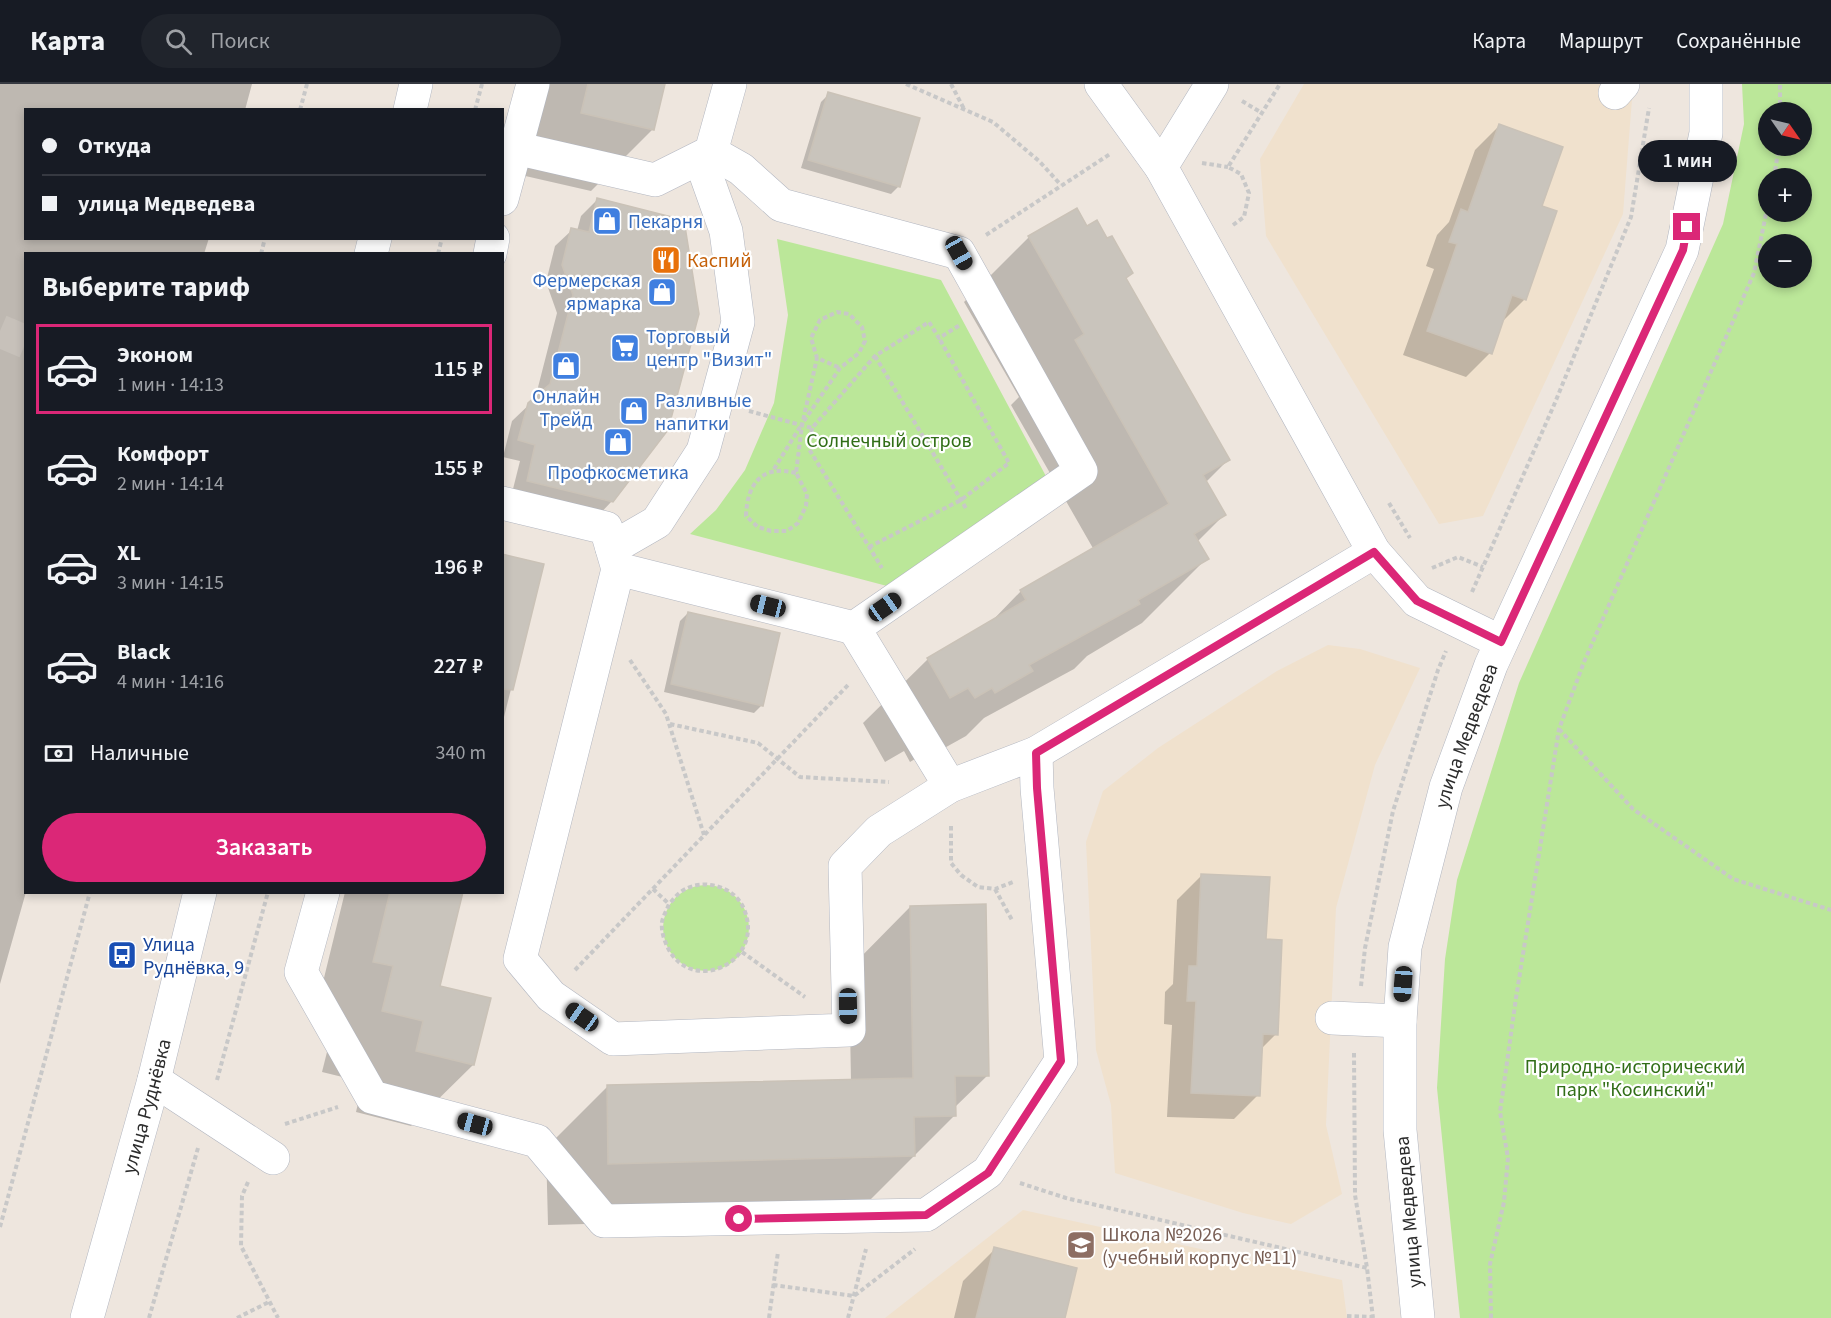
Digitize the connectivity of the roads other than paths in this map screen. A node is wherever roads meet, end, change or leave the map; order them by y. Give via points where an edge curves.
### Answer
1 (416, 84) edge
2 (532, 84) edge
3 (730, 84) edge
4 (1101, 84) edge
5 (1212, 84) edge
6 (1706, 84) edge
7 (410, 108) edge
8 (509, 147) edge
9 (705, 155) junction
10 (1161, 167) junction
11 (504, 184) edge
12 (504, 503) edge
13 (1374, 552) junction
14 (615, 558) junction
15 (854, 628) junction
16 (1501, 642) junction
17 (1036, 753) junction
18 (950, 786) junction
19 (200, 894) edge
20 (322, 894) edge
21 (1332, 1017) dead end
22 (1400, 1021) junction
23 (154, 1080) junction
24 (268, 1154) road end
25 (87, 1318) edge
26 (1418, 1318) edge

1 - 7 street
2 - 8 street
3 - 9 street
4 - 10 street
5 - 10 street
6 - 16 street, улица Медведева via 1706,133 1683,250
8 - 9 street via 655,180
8 - 11 street
9 - 14 street via 726,231 738,322 703,451 657,522
9 - 15 street via 741,169 781,205 959,253 1081,471
10 - 13 street
12 - 14 street via 606,528
13 - 16 street via 1417,601
13 - 17 street
14 - 15 street
14 - 18 street via 601,636 520,958 551,996 613,1039 849,1030 845,866 879,831
15 - 18 street
16 - 22 street, улица Медведева via 1446,787 1405,947
17 - 18 street
17 - 20 street via 1061,1061 988,1173 926,1215 604,1221 537,1141 372,1097 301,972
19 - 23 street, улица Руднёвка
21 - 22 street
22 - 26 street, улица Медведева via 1400,1130
23 - 24 street
23 - 25 street, улица Руднёвка

